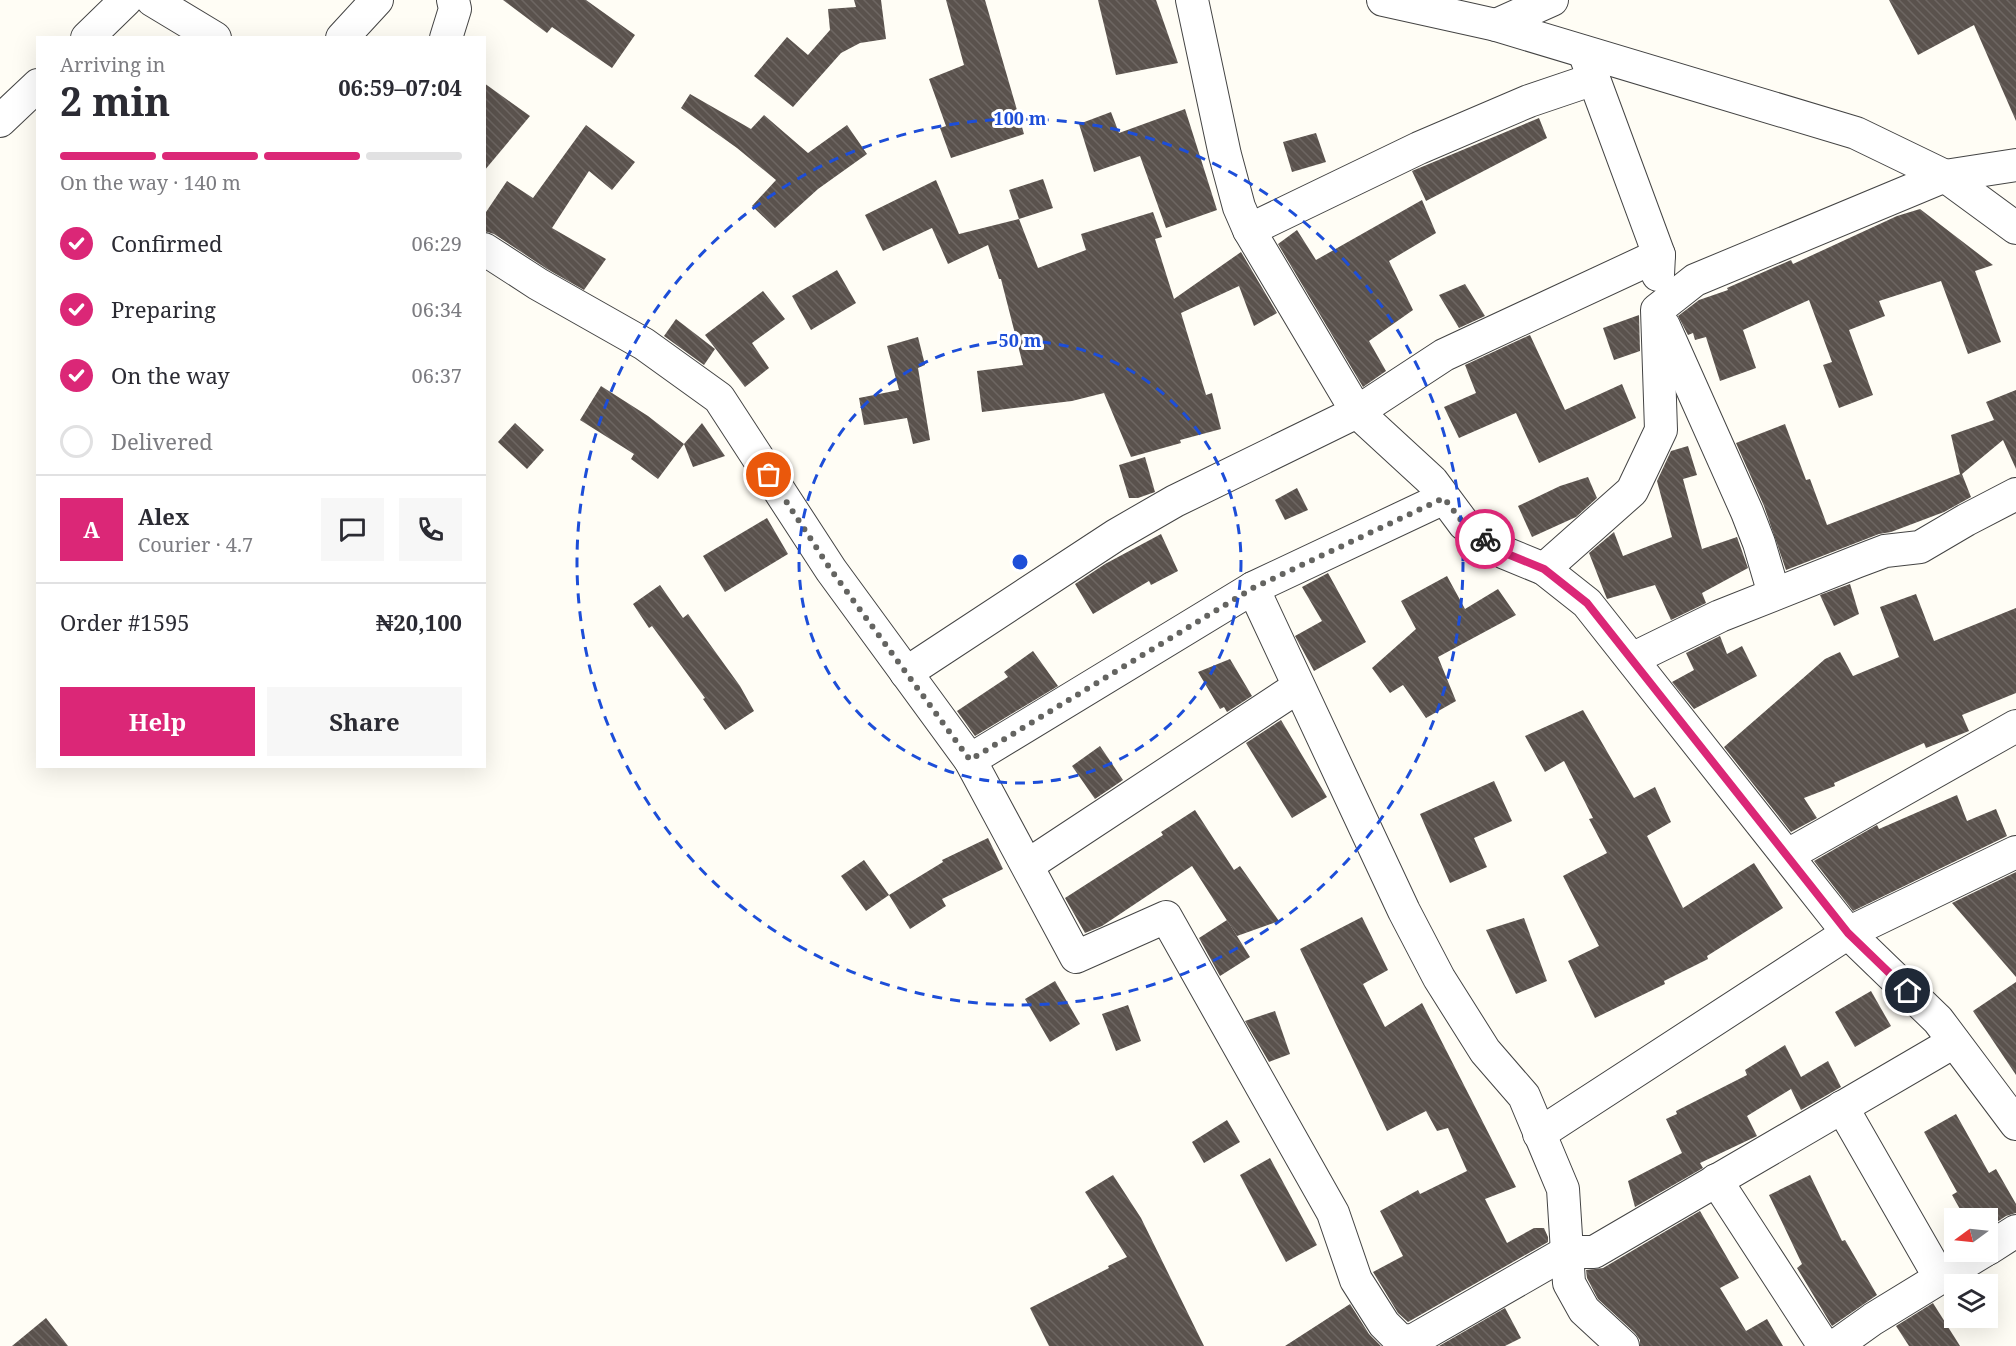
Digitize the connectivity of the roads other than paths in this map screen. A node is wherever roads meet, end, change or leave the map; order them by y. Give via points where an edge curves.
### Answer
1 (126, 0) edge
2 (152, 0) edge
3 (377, 0) edge
4 (453, 0) edge
5 (1192, 0) edge
6 (1383, 0) edge
7 (1552, 0) edge
8 (1496, 25) junction
9 (89, 36) edge
10 (212, 36) edge
11 (344, 36) edge
12 (447, 36) edge
13 (1589, 66) junction
14 (36, 87) edge
15 (0, 120) edge
16 (2016, 165) edge
17 (1945, 176) junction
18 (2016, 228) edge
19 (1249, 230) junction
20 (486, 250) edge
21 (1659, 255) junction
22 (1657, 310) junction
23 (1357, 412) junction
24 (2016, 494) edge
25 (1444, 498) junction
26 (1544, 569) junction
27 (1253, 588) junction
28 (1774, 594) junction
29 (1632, 659) junction
30 (906, 673) junction
31 (1299, 687) junction
32 (2016, 726) edge
33 (970, 760) junction
34 (2016, 852) edge
35 (1788, 855) junction
36 (1028, 865) junction
37 (1848, 933) junction
38 (1954, 1042) junction
39 (1842, 1107) junction
40 (2016, 1124) edge
41 (1539, 1134) junction
42 (1716, 1180) junction
43 (2016, 1231) edge
44 (1998, 1243) edge
45 (1566, 1252) junction
46 (1966, 1262) edge
47 (1940, 1278) junction
48 (1611, 1342) edge
49 (1824, 1346) edge
50 (1835, 1346) edge

1 - 9 street
2 - 10 street
3 - 11 street
4 - 12 street via 455,9
5 - 19 street via 1225,155
6 - 8 street
7 - 8 street
8 - 13 street
13 - 17 street via 1856,133
13 - 19 street via 1529,101 1419,148
13 - 21 street
14 - 15 street
16 - 17 street
17 - 18 street
17 - 22 street via 1695,280
19 - 23 street
20 - 30 street via 644,344 718,398 831,570
21 - 22 street
21 - 23 street via 1444,355
22 - 26 street via 1661,430 1632,491
22 - 28 street via 1747,512
23 - 25 street via 1432,481
23 - 30 street via 1204,486 1116,535
24 - 28 street via 1920,547 1886,551
25 - 26 street via 1464,524 1505,553
25 - 27 street
26 - 29 street via 1587,603
27 - 31 street
27 - 33 street
28 - 29 street
29 - 35 street
30 - 33 street
31 - 36 street
31 - 41 street via 1439,978 1485,1051 1524,1096
32 - 35 street
33 - 36 street
34 - 37 street
35 - 37 street
36 - 45 street via 1076,957 1166,917 1333,1213 1356,1280 1384,1324 1399,1339 1412,1341
37 - 38 street via 1938,1020
37 - 41 street
38 - 39 street
38 - 40 street
39 - 42 street
39 - 47 street
41 - 45 street via 1563,1189
42 - 45 street via 1594,1252
42 - 49 street
43 - 44 street
45 - 48 street via 1569,1283 1584,1310
46 - 47 street
47 - 50 street

